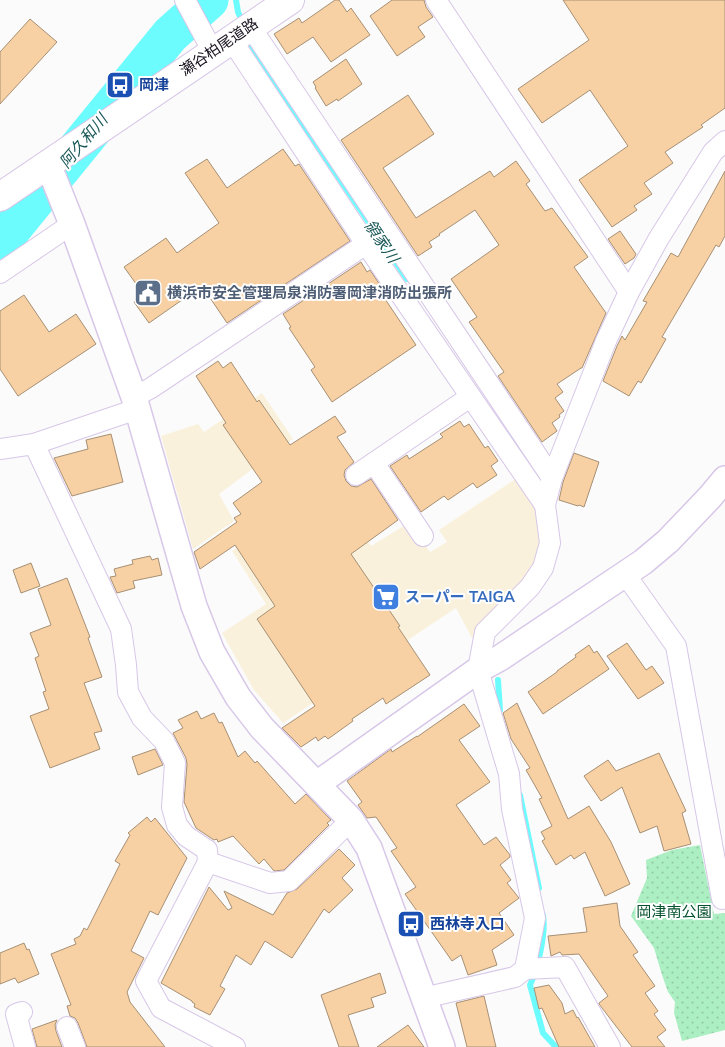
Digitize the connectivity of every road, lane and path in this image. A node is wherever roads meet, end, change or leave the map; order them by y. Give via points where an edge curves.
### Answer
1 (185, 0) edge
2 (290, 0) edge
3 (436, 0) edge
4 (225, 38) junction
5 (725, 141) edge
6 (48, 164) junction
7 (0, 197) edge
8 (72, 224) junction
9 (366, 244) junction
10 (0, 273) edge
11 (629, 292) junction
12 (470, 397) junction
13 (135, 403) junction
14 (34, 444) junction
15 (0, 449) edge
16 (374, 463) junction
17 (356, 475) dead end
18 (552, 478) junction
19 (725, 479) edge
20 (545, 506) junction
21 (423, 536) dead end
22 (625, 574) junction
23 (478, 670) junction
24 (316, 784) junction
25 (352, 820) junction
26 (208, 862) junction
27 (725, 898) edge
28 (525, 969) junction
29 (423, 998) junction
30 (22, 1012) dead end
31 (67, 1027) dead end
32 (25, 1047) edge
33 (75, 1047) edge
34 (236, 1047) edge
35 (442, 1047) edge
36 (610, 1047) edge

1 - 4 street
2 - 4 main road, 瀬谷柏尾道路
3 - 11 street
4 - 6 main road, 瀬谷柏尾道路
4 - 9 street
4 - 18 street
5 - 11 street via 713,152 694,181
6 - 7 main road, 瀬谷柏尾道路
6 - 8 street
8 - 10 street
8 - 13 street
9 - 12 street
9 - 13 street via 151,388
11 - 18 street via 606,340
12 - 16 street
12 - 20 street
13 - 14 street
13 - 24 street via 194,606 212,652 238,697 262,728
14 - 15 street
14 - 26 street via 121,629 128,692 142,718 164,741 175,763 172,807 177,825 186,836 207,850
16 - 17 street
16 - 21 street
18 - 20 street
19 - 22 street via 668,541
20 - 23 street via 550,543 543,568 530,587 486,632
22 - 23 street
22 - 27 street via 676,646 722,899
23 - 24 street
23 - 28 street via 508,774 512,809 535,918
24 - 25 street
25 - 26 street via 289,881 270,883
25 - 29 street via 369,848
26 - 34 street via 146,981 161,1008
28 - 29 street via 516,977
28 - 36 street via 565,967
29 - 35 street
30 - 32 street via 16,1014
31 - 33 street

